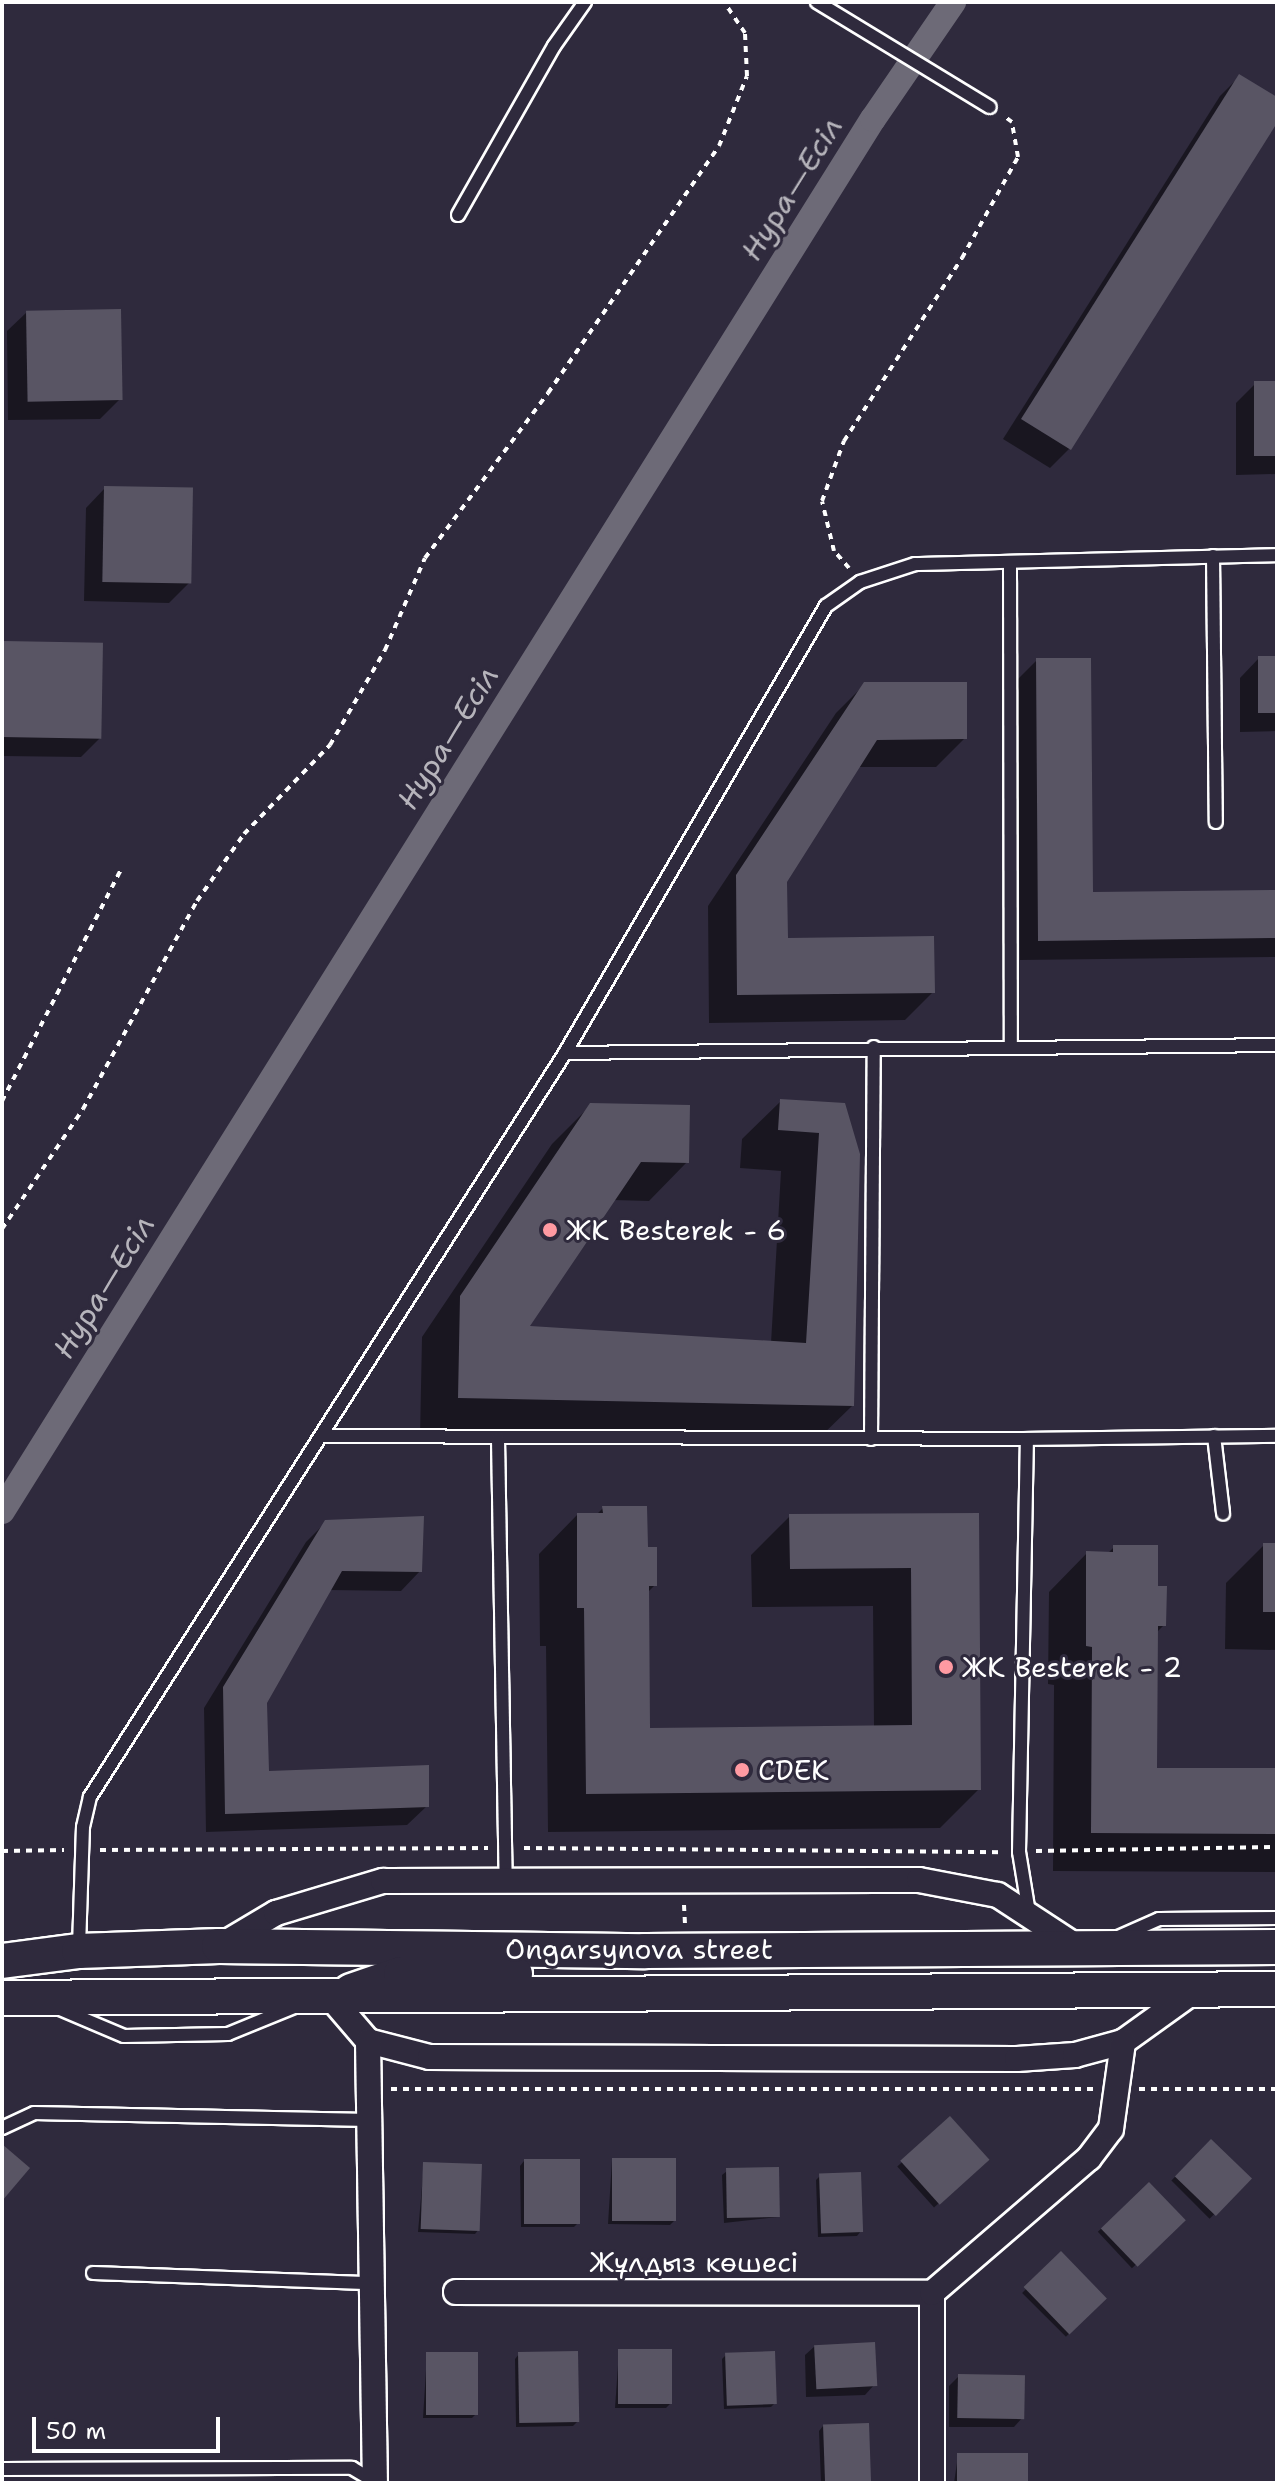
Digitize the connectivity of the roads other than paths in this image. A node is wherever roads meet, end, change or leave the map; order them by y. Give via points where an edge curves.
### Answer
1 (585, 2) edge
2 (823, 6) edge
3 (990, 107) road end
4 (458, 215) dead end
5 (1277, 555) edge
6 (1213, 556) junction
7 (1010, 562) junction
8 (1216, 822) dead end
9 (1011, 1045) junction
10 (1277, 1045) edge
11 (874, 1047) junction
12 (565, 1053) junction
13 (324, 1436) junction
14 (1214, 1436) junction
15 (1277, 1436) edge
16 (498, 1439) junction
17 (871, 1439) junction
18 (1027, 1439) junction
19 (1223, 1513) dead end
20 (506, 1883) junction
21 (1029, 1913) junction
22 (1277, 1918) edge
23 (219, 1946) junction
24 (1277, 1947) edge
25 (1086, 1948) junction
26 (79, 1951) junction
27 (645, 1951) junction
28 (2, 1961) edge
29 (1277, 1989) edge
30 (1194, 1991) junction
31 (747, 1993) junction
32 (15, 1996) edge
33 (323, 1999) junction
34 (368, 2041) junction
35 (1123, 2042) junction
36 (369, 2120) junction
37 (2, 2128) edge
38 (93, 2273) dead end
39 (372, 2283) junction
40 (456, 2292) dead end
41 (932, 2293) junction
42 (2, 2469) edge
43 (375, 2483) edge
44 (932, 2483) edge

1 - 4 lane via 554,46
2 - 3 lane
5 - 6 lane
6 - 7 lane
6 - 8 lane
7 - 9 lane
7 - 12 lane via 915,564 860,582 826,606
9 - 10 lane
9 - 11 lane
11 - 12 lane
11 - 17 lane
12 - 13 lane
13 - 16 lane
13 - 26 lane via 90,1797 82,1850
14 - 15 lane
14 - 18 lane
14 - 19 lane
16 - 17 lane
16 - 20 lane
17 - 18 lane
18 - 21 lane via 1019,1852
20 - 21 street via 919,1880 998,1895
20 - 23 street via 383,1881 276,1913
21 - 25 street
22 - 25 lane via 1159,1919
23 - 26 street, Ongarsynova street
23 - 27 street, Ongarsynova street
24 - 25 street, Ongarsynova street
25 - 27 street, Ongarsynova street
25 - 31 street via 997,1967 769,1969 752,1977
26 - 28 street, Ongarsynova street
27 - 33 street via 635,1971 401,1974
29 - 30 street, Ongarsynova street
30 - 31 street, Ongarsynova street
30 - 35 street
31 - 33 street, Ongarsynova street
32 - 33 street, Ongarsynova street
33 - 34 street
34 - 35 street via 430,2057 685,2060 1017,2059 1075,2055
34 - 36 street
35 - 41 street via 1111,2129 1089,2158
36 - 37 lane via 34,2113
36 - 39 street
38 - 39 lane
39 - 43 street
40 - 41 street, Жұлдыз көшесі
41 - 44 street
42 - 43 lane via 352,2468

